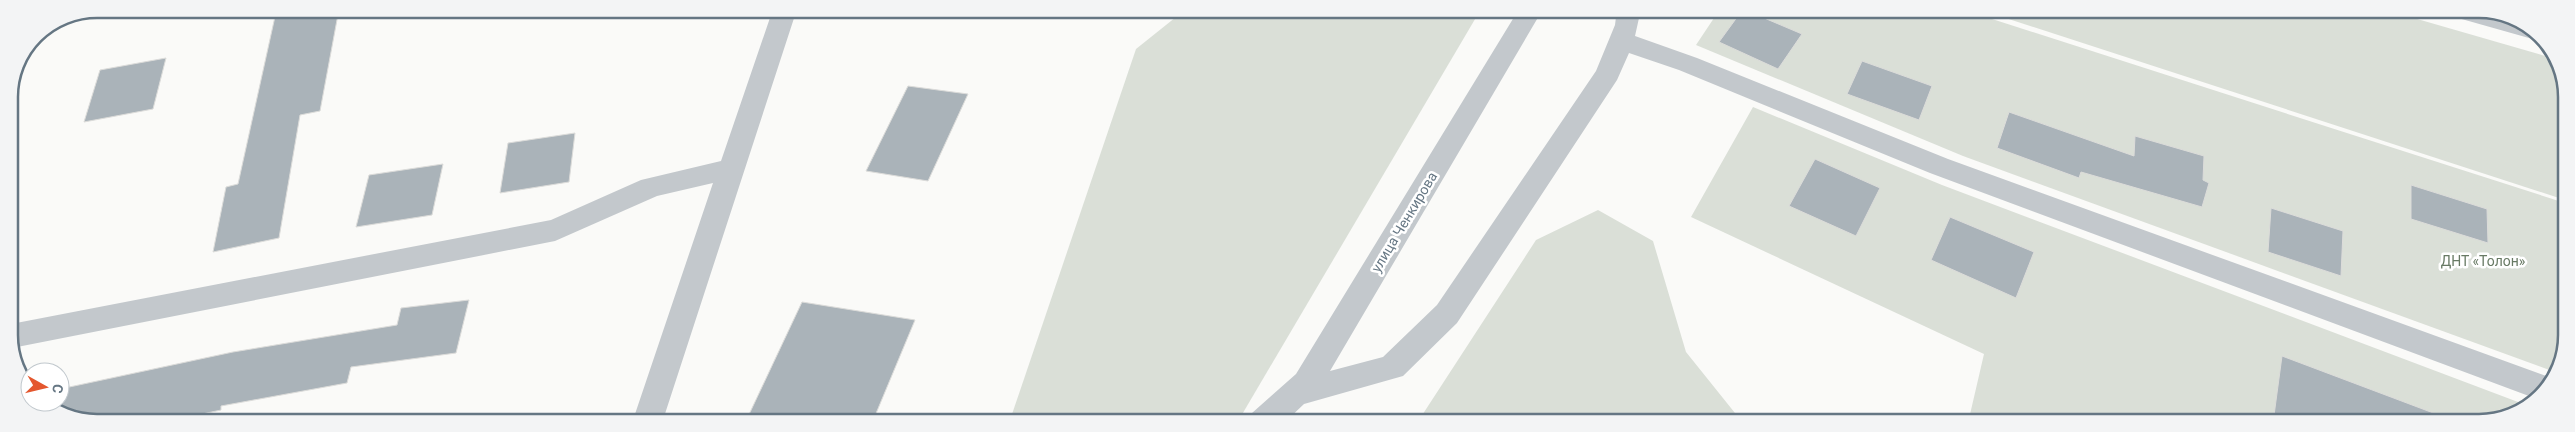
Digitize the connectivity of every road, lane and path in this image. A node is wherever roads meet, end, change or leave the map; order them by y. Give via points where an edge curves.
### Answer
1 (783, 18) edge
2 (1526, 18) edge
3 (1628, 18) edge
4 (2491, 19) edge
5 (2504, 22) edge
6 (1622, 41) junction
7 (732, 169) junction
8 (18, 335) edge
9 (2538, 386) edge
10 (1295, 394) junction
11 (650, 414) edge
12 (1273, 414) edge

1 - 7 street
2 - 10 street, улица Ченкирова via 1307,383
3 - 6 street
4 - 5 street
6 - 9 street via 1688,64 1949,169
6 - 10 street via 1608,74 1447,314 1392,367
7 - 8 street via 651,187 555,230
7 - 11 street
10 - 12 street, улица Ченкирова

